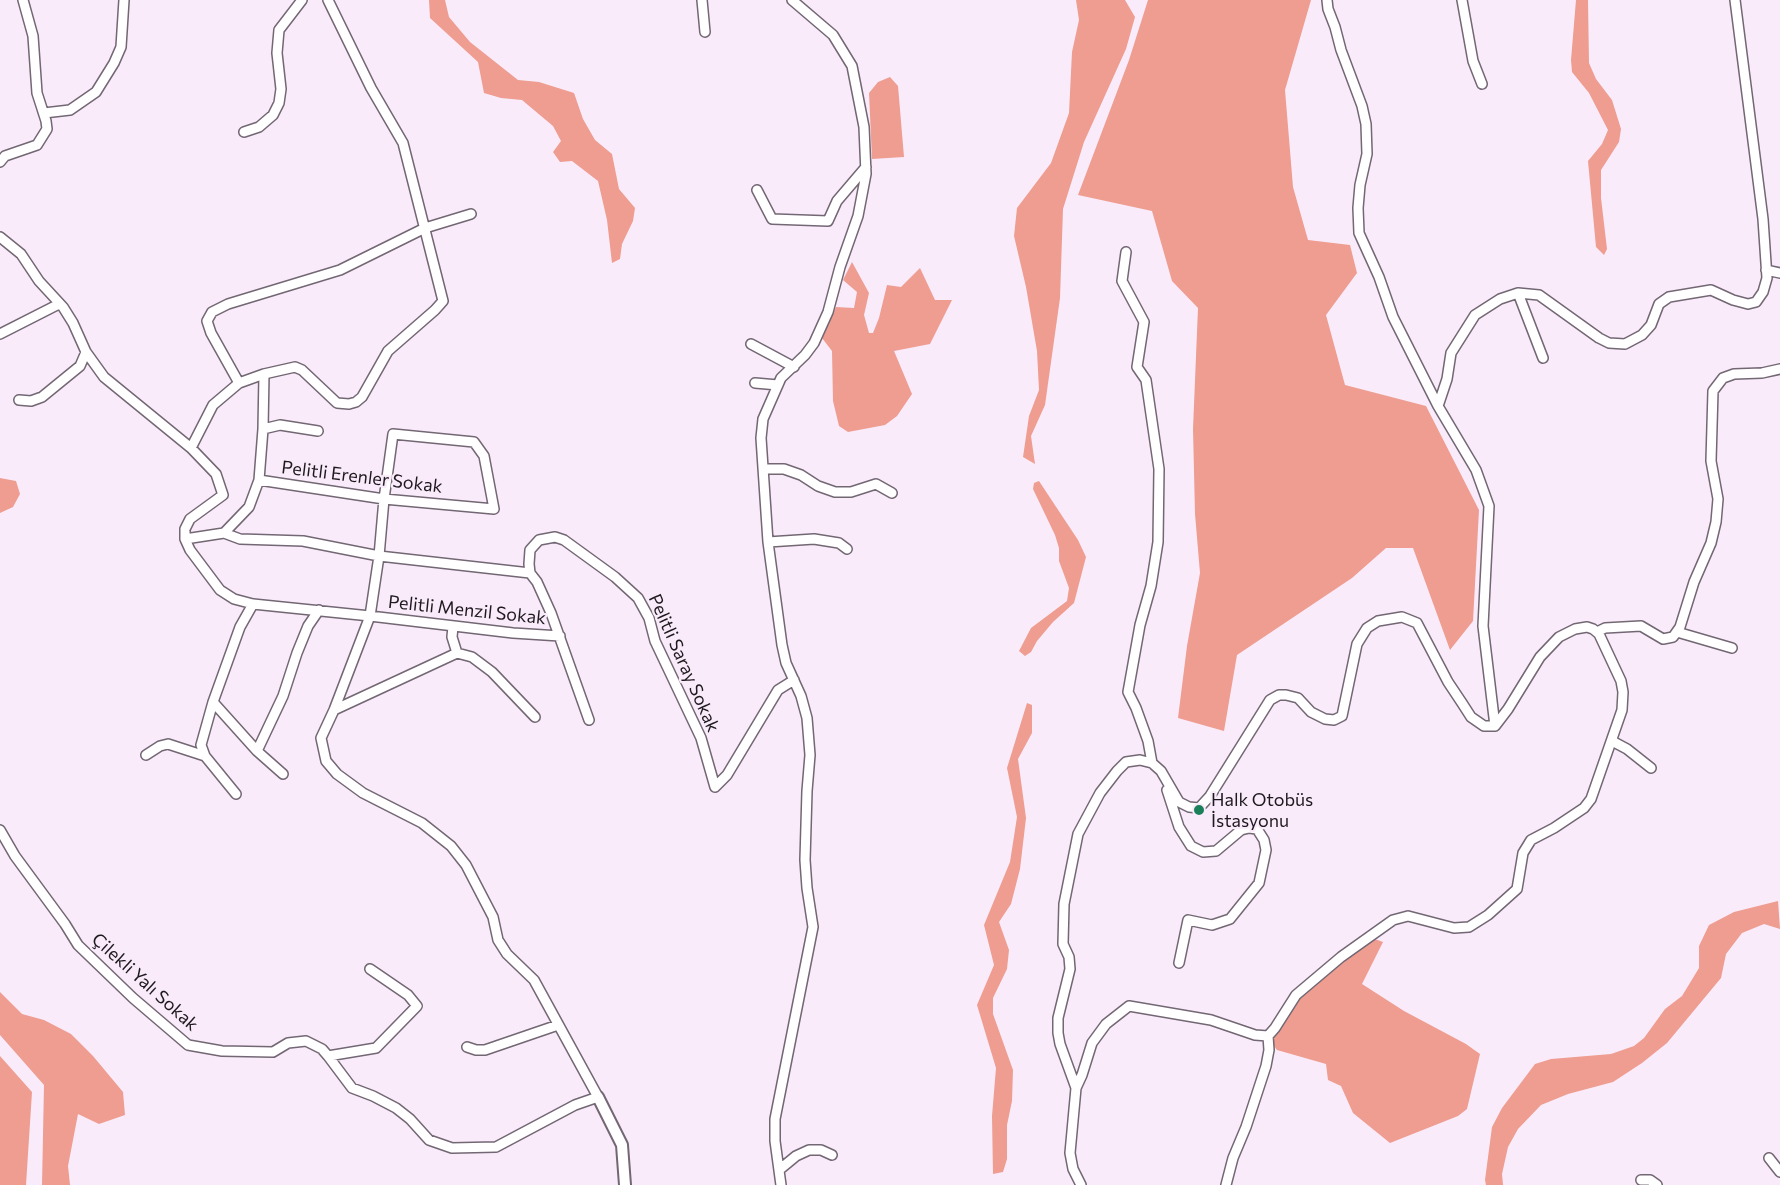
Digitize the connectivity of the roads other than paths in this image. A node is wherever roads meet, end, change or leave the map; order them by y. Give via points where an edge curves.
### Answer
1 (23, 0) edge
2 (123, 0) edge
3 (302, 0) edge
4 (328, 0) edge
5 (702, 0) edge
6 (792, 0) edge
7 (1327, 0) edge
8 (1462, 0) edge
9 (1735, 0) edge
10 (705, 32) dead end
11 (1482, 84) dead end
12 (44, 113) junction
13 (244, 132) dead end
14 (0, 162) edge
15 (866, 167) junction
16 (757, 190) dead end
17 (471, 214) dead end
18 (425, 228) junction
19 (0, 237) edge
20 (1126, 252) dead end
21 (1766, 270) junction
22 (1780, 273) edge
23 (1518, 293) junction
24 (59, 304) junction
25 (0, 334) edge
26 (751, 344) dead end
27 (86, 352) junction
28 (1544, 358) dead end
29 (794, 367) junction
30 (1780, 369) edge
31 (264, 374) junction
32 (239, 383) junction
33 (755, 383) dead end
34 (778, 385) junction
35 (19, 400) dead end
36 (1438, 405) junction
37 (263, 429) junction
38 (318, 431) dead end
39 (191, 448) junction
40 (763, 470) junction
41 (259, 480) junction
42 (892, 493) dead end
43 (384, 499) junction
44 (224, 533) junction
45 (185, 539) junction
46 (768, 542) junction
47 (847, 549) dead end
48 (379, 556) junction
49 (530, 573) junction
50 (253, 604) junction
51 (319, 610) junction
52 (370, 616) junction
53 (453, 626) junction
54 (1597, 632) junction
55 (1677, 632) junction
56 (560, 636) junction
57 (1732, 648) dead end
58 (457, 653) junction
59 (794, 680) junction
60 (213, 702) junction
61 (334, 710) junction
62 (535, 717) dead end
63 (589, 720) dead end
64 (1495, 726) junction
65 (1612, 741) junction
66 (257, 751) junction
67 (146, 755) dead end
68 (205, 756) junction
69 (1152, 764) junction
70 (1651, 768) dead end
71 (283, 774) dead end
72 (1162, 774) junction
73 (236, 795) dead end
74 (0, 830) edge
75 (1179, 963) dead end
76 (370, 969) dead end
77 (558, 1025) junction
78 (1268, 1036) junction
79 (467, 1047) dead end
80 (328, 1056) junction
81 (1076, 1088) junction
82 (598, 1097) junction
83 (832, 1155) dead end
84 (1769, 1158) dead end
85 (778, 1170) junction
86 (1780, 1172) edge
87 (1641, 1180) dead end
88 (625, 1185) edge
89 (782, 1185) edge
90 (1081, 1185) edge
91 (1226, 1185) edge
92 (1657, 1185) edge

1 - 12 street via 33,36 37,93
2 - 12 street via 121,47 96,92 70,110
3 - 13 street via 279,30 279,103 273,115 259,127
4 - 18 street via 403,143
5 - 10 street
6 - 15 street via 832,35 852,66 864,127
7 - 36 street via 1366,124 1359,233 1393,317
8 - 11 street via 1473,61
9 - 21 street
12 - 14 street via 47,129 37,145
15 - 16 street via 837,201 828,221 772,219
15 - 29 street via 858,216 828,312 814,343
17 - 18 street
18 - 31 street via 442,301 388,351 362,397 349,404 337,402 295,367
18 - 32 street via 340,270 212,312 207,321 211,333
19 - 24 street via 21,255
20 - 69 street via 1122,281 1144,322 1137,367 1146,380 1159,469 1158,542 1128,692 1148,741
21 - 22 street
21 - 23 street via 1763,292 1756,302 1748,304 1711,290 1669,297 1659,304 1652,325 1625,344 1599,338 1539,295
23 - 28 street
23 - 36 street via 1475,315 1451,353
24 - 25 street
24 - 27 street
26 - 29 street
27 - 35 street via 80,366 42,398
27 - 39 street via 104,377
29 - 34 street
30 - 55 street via 1734,374 1723,378 1713,391 1711,461 1718,499 1716,522
31 - 32 street
31 - 37 street, Pelitli Erenler Sokak
32 - 39 street via 213,405
33 - 34 street
34 - 40 street via 763,419
36 - 64 street via 1476,470 1489,506 1483,626
37 - 38 street via 291,425
37 - 41 street, Pelitli Erenler Sokak
39 - 45 street via 216,474 223,495 190,519
40 - 42 street via 801,475 835,492 851,492 876,484
40 - 46 street
41 - 43 street, Pelitli Erenler Sokak
41 - 44 street via 249,507
43 - 43 street, Pelitli Erenler Sokak via 393,434 474,442 484,456 494,509
43 - 48 street
44 - 45 street
44 - 48 street via 240,539 314,543
45 - 50 street, Pelitli Menzil Sokak via 220,590
46 - 47 street via 814,539 839,543
46 - 59 street via 782,645
48 - 49 street
48 - 52 street
49 - 56 street
49 - 59 street, Pelitli Saray Sokak via 530,550 539,540 555,537 615,577 638,598 701,738 716,787 778,690
50 - 51 street, Pelitli Menzil Sokak
50 - 60 street via 240,627
51 - 52 street, Pelitli Menzil Sokak
51 - 66 street via 308,626 283,696
52 - 53 street, Pelitli Menzil Sokak
52 - 61 street
53 - 56 street, Pelitli Menzil Sokak
53 - 58 street
54 - 55 street via 1641,626 1663,639
54 - 64 street via 1587,627 1559,637 1540,657
54 - 65 street via 1623,692
55 - 57 street
56 - 63 street
58 - 61 street
58 - 62 street via 472,657 492,672
59 - 85 street via 808,726 805,860 813,927 777,1107
60 - 66 street
60 - 68 street via 201,745
61 - 77 street via 321,738 326,761 363,793 422,823 451,846 466,865 493,916 498,940 534,980
64 - 72 street via 1484,726 1471,717 1416,623 1402,617 1378,621 1366,628 1357,644 1342,716 1325,719 1311,712 1298,698 1279,694 1270,700 1199,808 1179,802
65 - 70 street
65 - 78 street via 1591,799 1584,808 1530,840 1523,853 1517,889 1488,915 1469,927 1454,928 1408,916 1393,920 1296,995
66 - 71 street
67 - 68 street via 168,744
68 - 73 street
69 - 72 street
69 - 81 street via 1140,759 1126,762 1117,771 1090,809 1074,851 1062,925 1070,969 1058,1033
72 - 75 street via 1179,827 1191,846 1203,852 1216,851 1249,828 1257,829 1266,850 1259,883 1230,919 1212,926 1188,920
74 - 80 street, Çilekli Yalı Sokak via 78,945 188,1045 222,1051 273,1052 288,1043 306,1041
76 - 80 street via 408,995 417,1006 376,1048
77 - 79 street via 485,1050
77 - 82 street
78 - 81 street via 1211,1020 1129,1006 1106,1024 1092,1044
78 - 91 street via 1266,1066
80 - 82 street, Çilekli Yalı Sokak via 352,1088 396,1108 429,1140 452,1148 496,1147
81 - 90 street via 1070,1154 1072,1170
82 - 88 street via 622,1145
83 - 85 street via 809,1150
84 - 86 street
85 - 89 street
87 - 92 street

